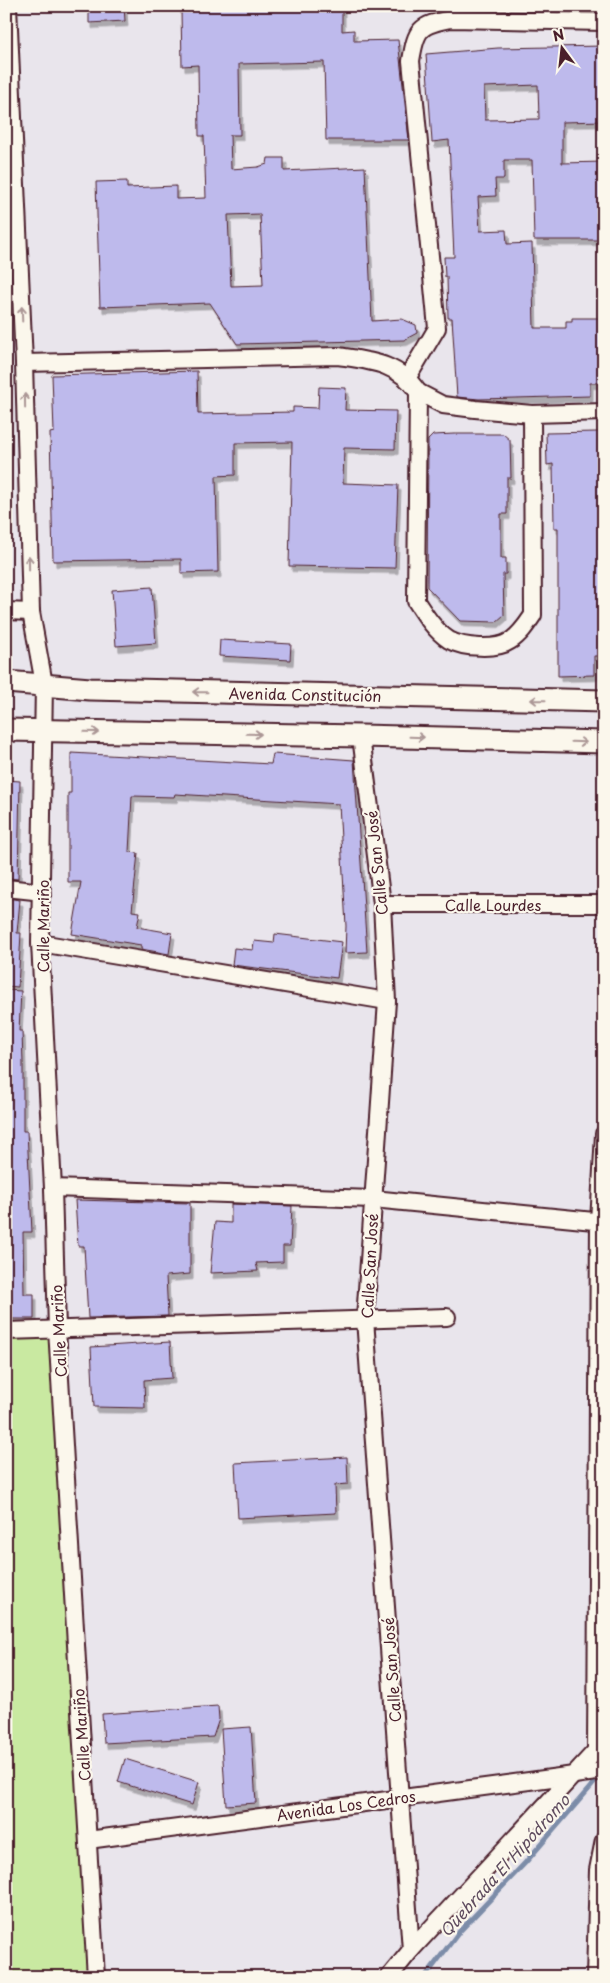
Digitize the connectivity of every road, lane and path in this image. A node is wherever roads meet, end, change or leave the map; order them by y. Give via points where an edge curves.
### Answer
1 (8, 6) edge
2 (604, 22) edge
3 (24, 363) junction
4 (408, 377) junction
5 (418, 392) junction
6 (604, 412) edge
7 (532, 414) junction
8 (6, 611) edge
9 (31, 612) junction
10 (6, 682) edge
11 (44, 684) junction
12 (604, 702) edge
13 (6, 730) edge
14 (43, 732) junction
15 (361, 736) junction
16 (604, 742) edge
17 (6, 888) edge
18 (42, 892) junction
19 (382, 904) junction
20 (604, 904) edge
21 (40, 943) junction
22 (387, 1001) junction
23 (604, 1134) edge
24 (53, 1188) junction
25 (373, 1199) junction
26 (601, 1222) edge
27 (447, 1316) dead end
28 (365, 1319) junction
29 (56, 1329) junction
30 (6, 1331) edge
31 (601, 1750) edge
32 (590, 1773) edge
33 (400, 1798) junction
34 (88, 1840) junction
35 (604, 1840) edge
36 (411, 1950) junction
37 (96, 1977) edge
38 (389, 1977) edge
39 (596, 1977) edge

3 -> 1 street
2 - 4 street via 451,19 430,23 415,37 411,61 437,328
3 - 4 street via 338,356 374,362
9 -> 3 street, Calle Mariño
4 - 5 street
5 - 7 street via 443,405
5 - 7 street via 416,601 428,620 450,640 481,648 510,642 533,615
6 - 7 street
8 - 9 street
9 - 11 street, Calle Mariño
10 - 11 street, Avenida Constitución
12 -> 11 street, Avenida Constitución via 90,689
11 - 14 street, Calle Mariño
13 - 14 street
14 -> 15 street
14 - 18 street, Calle Mariño
15 -> 16 street
15 - 19 street, Calle San José
17 - 18 street
18 - 21 street, Calle Mariño
19 - 20 street, Calle Lourdes
19 - 22 street, Calle San José
21 - 22 street
21 - 24 street, Calle Mariño
22 - 25 street, Calle San José
23 - 26 street
24 - 25 street
24 - 29 street, Calle Mariño
25 - 26 street
25 - 28 street, Calle San José
26 - 31 street
27 - 28 street
28 - 29 street
28 - 33 street, Calle San José
29 - 30 street
29 - 34 street, Calle Mariño
31 - 32 street
32 - 33 street, Avenida Los Cedros
32 - 36 street
33 - 34 street, Avenida Los Cedros
33 - 36 street, Calle San José
34 - 37 street, Calle Mariño
35 - 39 street via 598,1870
36 - 38 street

